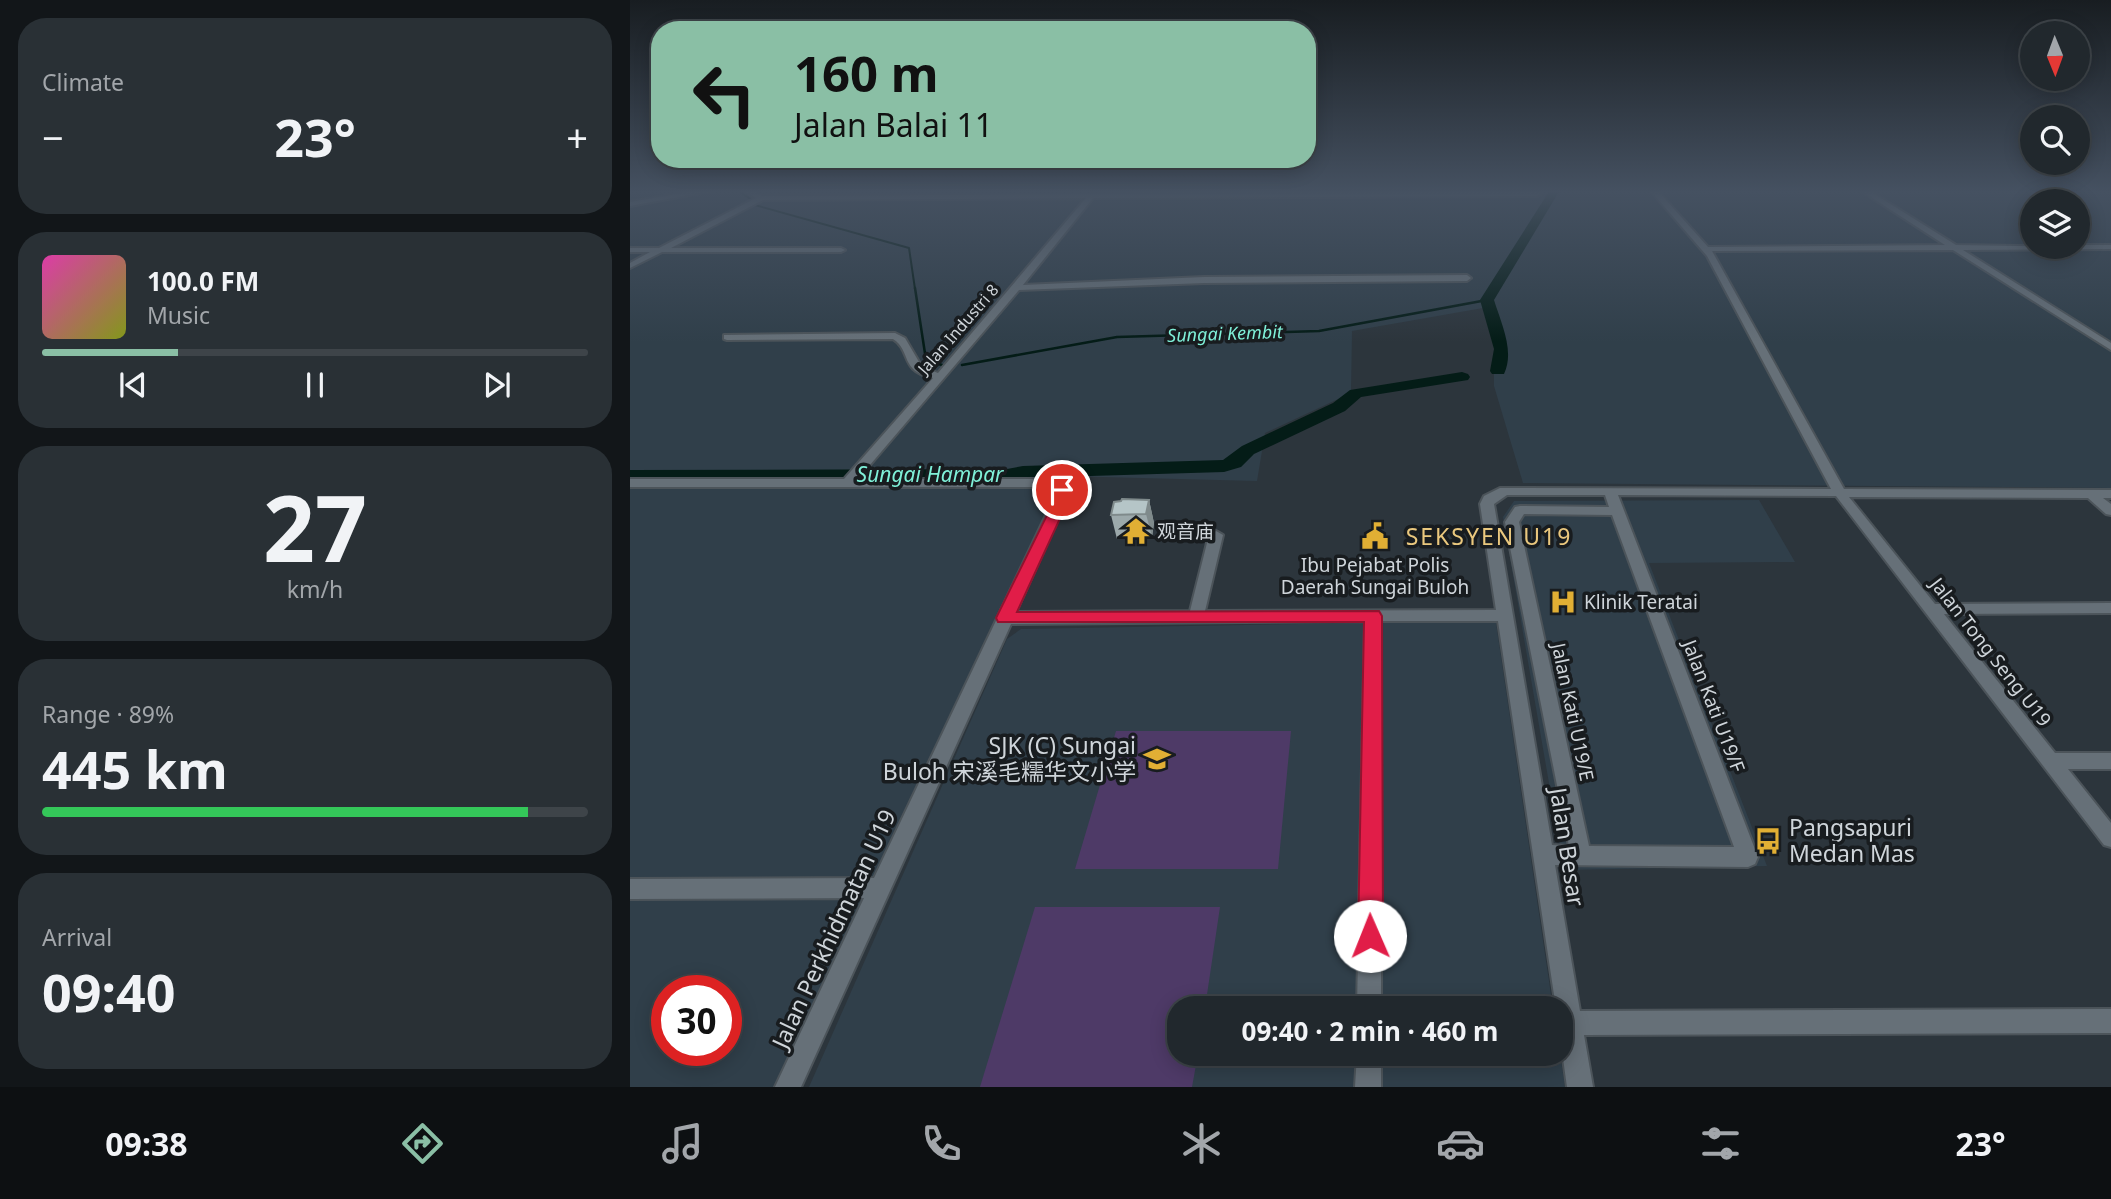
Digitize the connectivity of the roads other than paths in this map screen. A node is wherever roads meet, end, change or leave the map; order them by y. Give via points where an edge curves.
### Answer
1 (677, 241) edge
2 (1054, 241) edge
3 (1699, 241) edge
4 (1943, 241) edge
5 (2111, 247) edge
6 (1954, 248) junction
7 (1706, 249) junction
8 (630, 250) edge
9 (659, 250) junction
10 (841, 250) dead end
11 (630, 265) edge
12 (1467, 278) dead end
13 (1016, 288) junction
14 (726, 337) dead end
15 (2111, 347) edge
16 (940, 376) junction
17 (851, 479) junction
18 (630, 483) edge
19 (1610, 491) junction
20 (1839, 492) junction
21 (2091, 494) junction
22 (2111, 494) edge
23 (1618, 511) junction
24 (2111, 511) edge
25 (1216, 535) dead end
26 (2111, 608) edge
27 (1931, 609) junction
28 (1505, 615) junction
29 (1373, 616) junction
30 (1196, 617) junction
31 (1005, 618) junction
32 (2050, 761) junction
33 (2111, 761) edge
34 (2111, 838) edge
35 (1543, 855) junction
36 (1581, 855) junction
37 (881, 888) junction
38 (630, 889) edge
39 (1369, 996) edge
40 (1566, 996) edge
41 (2111, 1021) edge
42 (1573, 1023) edge
43 (1573, 1042) edge
44 (1369, 1066) edge
45 (788, 1087) edge
46 (1368, 1087) edge
47 (1580, 1087) edge

1 - 9 street
2 - 13 street, Jalan Industri 8
3 - 7 street, Jalan Tong Seng U19
4 - 6 street
5 - 6 street
6 - 7 street
6 - 15 street
7 - 20 street, Jalan Tong Seng U19
8 - 9 street
9 - 10 street
9 - 11 street
12 - 13 street via 1192,280
13 - 16 street, Jalan Industri 8
14 - 16 street via 895,336 902,340 915,368
16 - 17 street, Jalan Industri 8
17 - 18 street
17 - 31 street, Jalan Perkhidmatan U19 via 1040,483 1059,488 1061,501
19 - 20 street
19 - 23 street, Jalan Kati U19/F
19 - 28 street, Jalan Besar via 1494,495 1487,504
20 - 21 street
20 - 27 street, Jalan Tong Seng U19
21 - 22 street
21 - 24 street
23 - 36 street, Jalan Kati U19/E via 1520,510 1513,522
23 - 36 street, Jalan Kati U19/F via 1748,857
25 - 30 street
26 - 27 street
27 - 32 street, Jalan Tong Seng U19
28 - 29 street
28 - 35 street, Jalan Besar
29 - 30 street
29 - 39 street
30 - 31 street
31 - 37 street, Jalan Perkhidmatan U19
32 - 33 street
32 - 34 street, Jalan Tong Seng U19
35 - 36 street
35 - 40 street, Jalan Besar
37 - 38 street
37 - 45 street, Jalan Perkhidmatan U19
41 - 42 street
43 - 47 street, Jalan Besar
44 - 46 street

